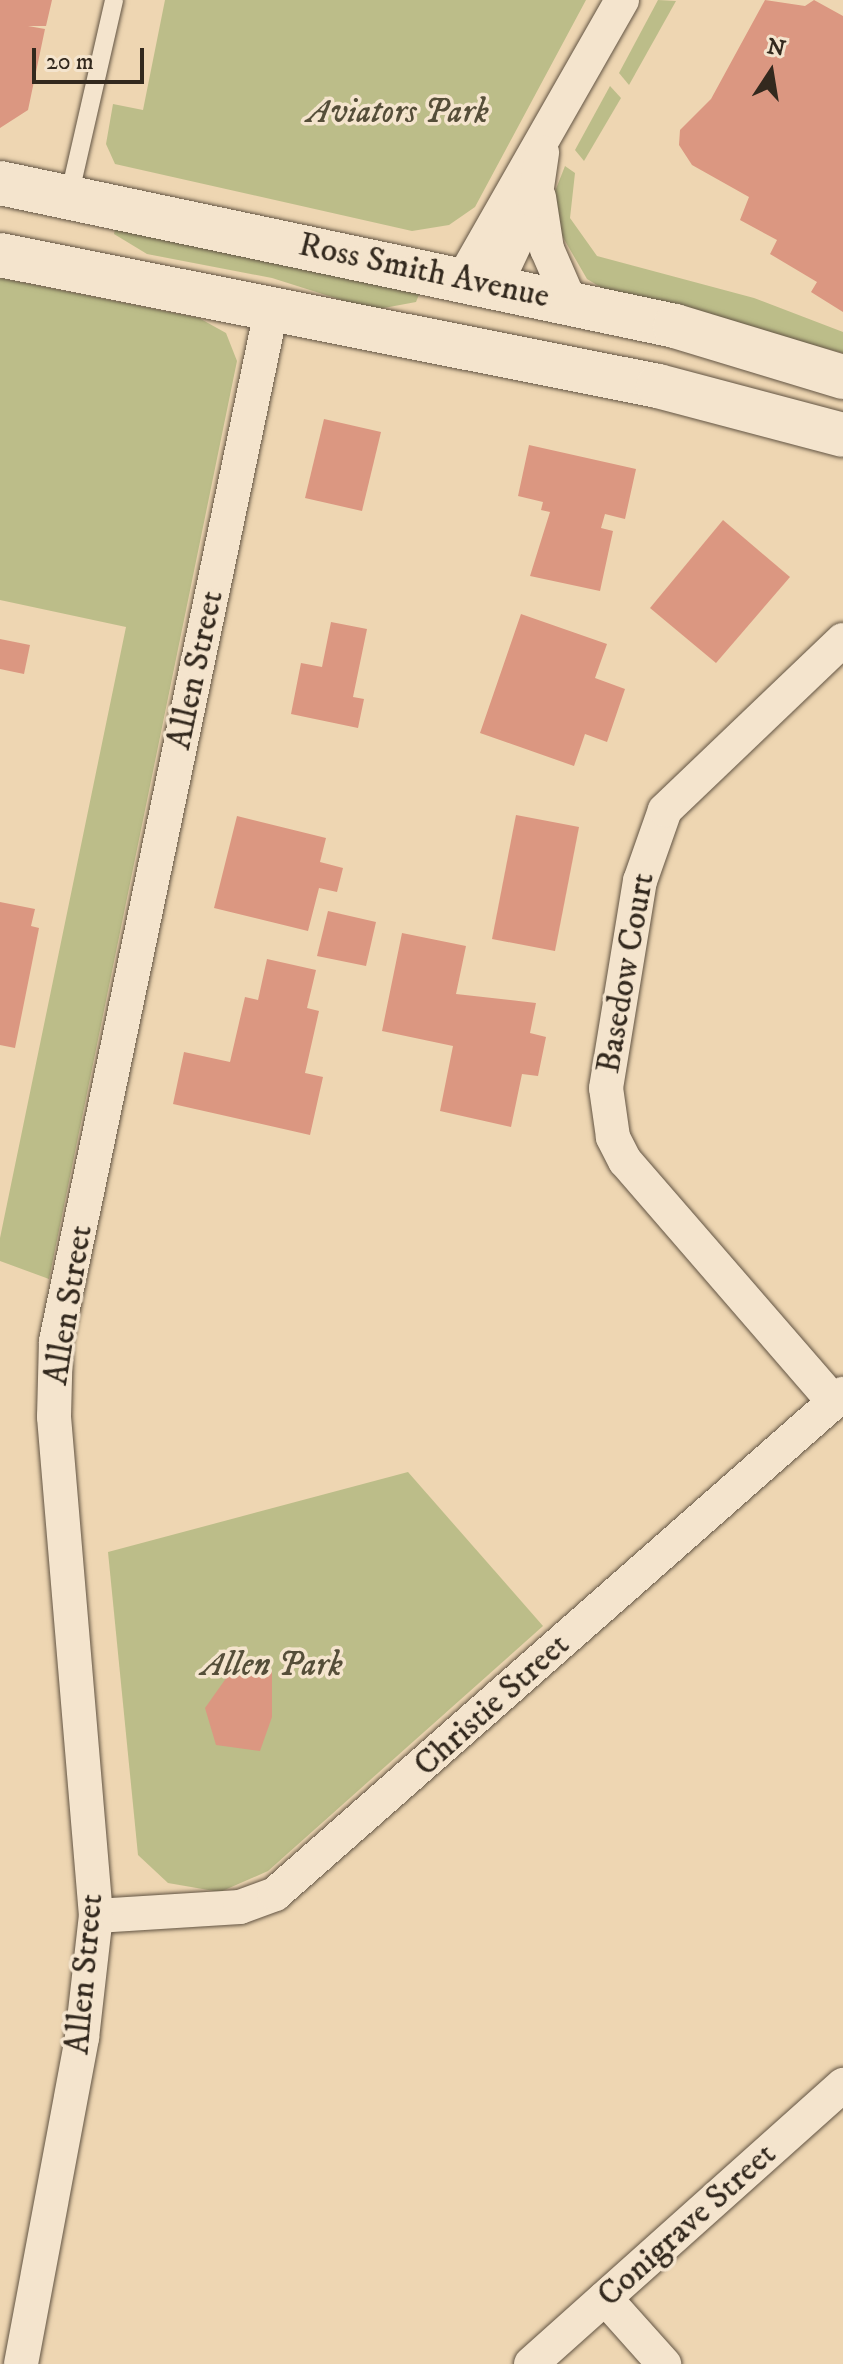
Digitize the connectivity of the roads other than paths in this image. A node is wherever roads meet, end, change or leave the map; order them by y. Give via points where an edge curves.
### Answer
1 (114, 0) edge
2 (622, 0) edge
3 (541, 162) junction
4 (0, 183) edge
5 (69, 197) junction
6 (0, 255) edge
7 (54, 265) junction
8 (479, 283) junction
9 (570, 302) junction
10 (272, 306) junction
11 (453, 345) junction
12 (843, 377) edge
13 (843, 435) edge
14 (843, 640) edge
15 (839, 1398) edge
16 (96, 1916) junction
17 (843, 2085) edge
18 (605, 2298) junction
19 (21, 2364) edge
20 (531, 2364) edge
21 (664, 2364) edge

1 - 5 lane
2 - 3 street
3 - 8 street via 504,200
3 - 9 street via 547,249
4 - 5 street, Ross Smith Avenue
5 - 7 street
5 - 8 street, Ross Smith Avenue
6 - 7 street, Ross Smith Avenue
7 - 10 street, Ross Smith Avenue
8 - 9 street, Ross Smith Avenue
8 - 11 street
9 - 12 street, Ross Smith Avenue via 738,341
10 - 11 street, Ross Smith Avenue
10 - 16 street, Allen Street via 56,1341 54,1417
11 - 13 street, Ross Smith Avenue via 658,386
14 - 15 street, Basedow Court via 665,810 640,881 606,1088 613,1137 625,1161
15 - 16 street, Christie Street via 275,1894 240,1907
16 - 19 street, Allen Street via 82,2038
17 - 18 street, Conigrave Street
18 - 20 street, Conigrave Street
18 - 21 street

